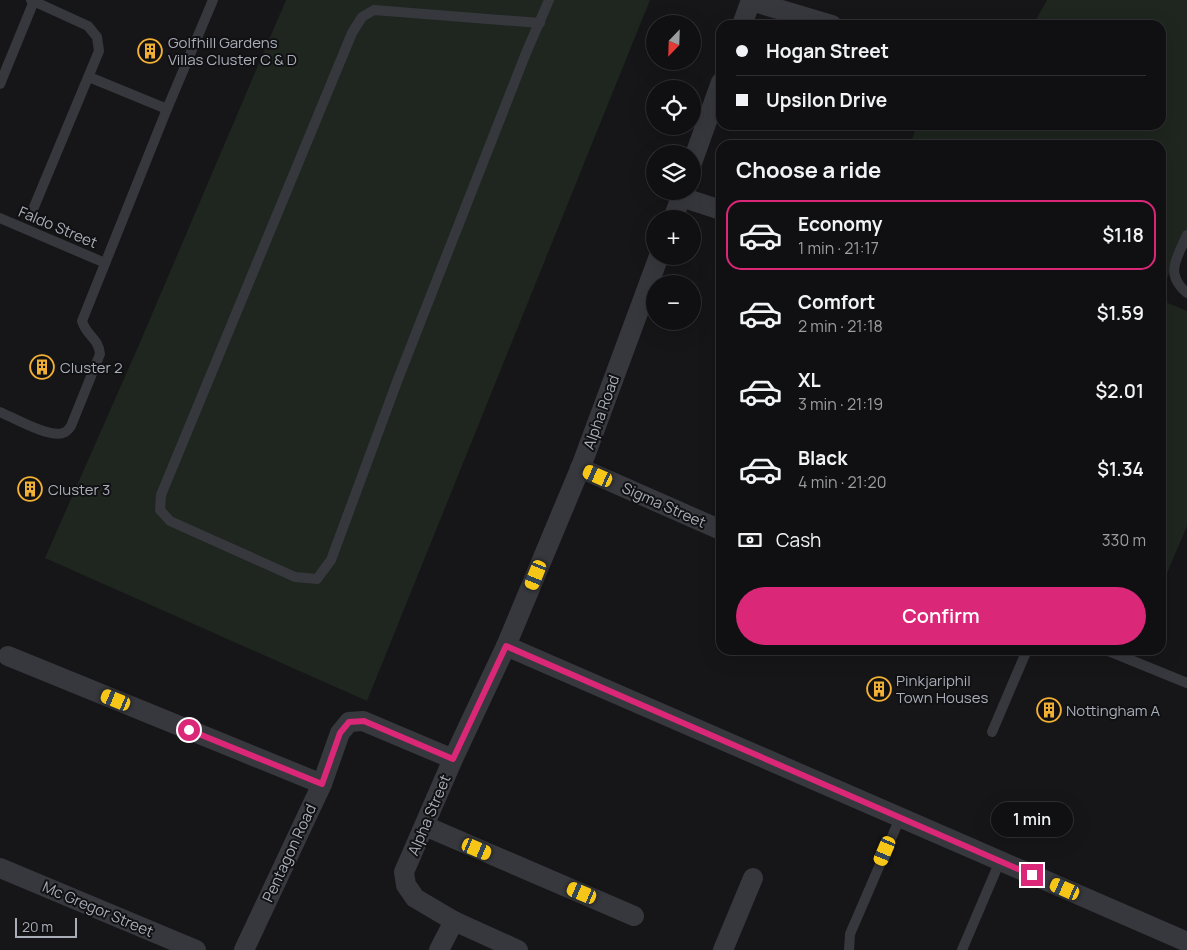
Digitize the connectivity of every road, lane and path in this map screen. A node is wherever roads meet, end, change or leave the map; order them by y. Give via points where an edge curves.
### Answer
1 (213, 0) edge
2 (549, 0) edge
3 (33, 1) edge
4 (751, 1) edge
5 (744, 20) edge
6 (815, 20) edge
7 (540, 23) junction
8 (89, 77) junction
9 (0, 84) edge
10 (716, 96) edge
11 (167, 109) junction
12 (698, 145) edge
13 (697, 200) edge
14 (34, 207) dead end
15 (716, 208) edge
16 (0, 218) edge
17 (1187, 236) edge
18 (105, 263) junction
19 (656, 265) edge
20 (1187, 293) edge
21 (0, 412) edge
22 (580, 468) junction
23 (716, 528) edge
24 (506, 646) junction
25 (1024, 655) edge
26 (1120, 655) edge
27 (8, 656) dead end
28 (1186, 679) edge
29 (992, 732) dead end
30 (453, 759) junction
31 (322, 784) junction
32 (900, 818) junction
33 (425, 826) junction
34 (1000, 861) junction
35 (0, 868) edge
36 (753, 878) dead end
37 (634, 916) dead end
38 (454, 921) junction
39 (1187, 942) edge
40 (196, 950) edge
41 (244, 950) edge
42 (439, 950) edge
43 (518, 950) edge
44 (723, 950) edge
45 (849, 950) edge
46 (962, 950) edge

1 - 11 lane
2 - 7 lane
3 - 8 lane via 88,26 97,37 99,51
3 - 9 lane
4 - 5 street
4 - 6 street
7 - 7 lane via 398,379 331,560 317,579 295,577 170,521 160,510 162,495 352,33 362,17 374,10
8 - 11 lane
8 - 14 lane
10 - 12 street
11 - 18 lane
13 - 15 street
16 - 18 lane, Faldo Street
17 - 20 lane via 1173,268 1176,280
18 - 21 lane via 82,320 85,330 99,344 100,354 71,426 61,434 51,434
19 - 22 street, Alpha Road
22 - 23 street, Sigma Street
22 - 24 street, Alpha Road
24 - 30 street, Alpha Road
24 - 32 street
25 - 29 lane
26 - 28 lane
27 - 31 street
30 - 31 street, Pentagon Road via 364,721 349,722 340,733
30 - 33 street, Alpha Street
31 - 41 street, Pentagon Road
32 - 34 street
32 - 45 lane via 850,934
33 - 37 street
33 - 38 street, Alpha Street via 404,872 406,885 415,898
34 - 39 street
34 - 46 lane
35 - 40 street, Mc Gregor Street
36 - 44 street
38 - 42 street
38 - 43 street

